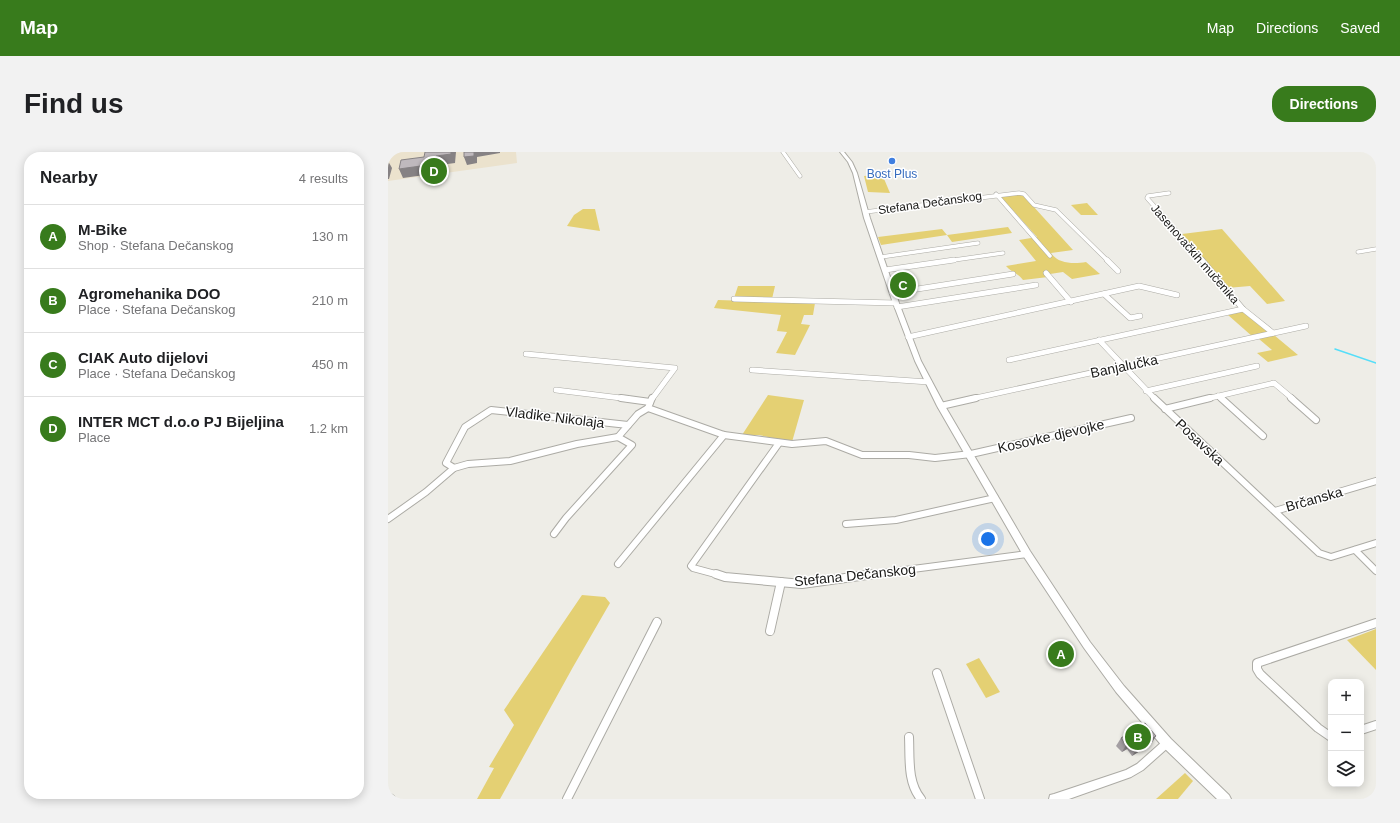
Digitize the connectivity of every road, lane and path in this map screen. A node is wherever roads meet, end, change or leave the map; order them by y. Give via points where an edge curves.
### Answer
1 (783, 152) edge
2 (842, 152) edge
3 (800, 176) dead end
4 (996, 194) junction
5 (1169, 194) dead end
6 (865, 212) junction
7 (978, 243) dead end
8 (1376, 249) edge
9 (1358, 252) dead end
10 (1003, 253) dead end
11 (1050, 256) dead end
12 (881, 257) junction
13 (885, 270) junction
14 (1118, 271) dead end
15 (1046, 273) dead end
16 (1013, 274) dead end
17 (1036, 286) dead end
18 (892, 293) junction
19 (1104, 294) junction
20 (1177, 295) dead end
21 (734, 299) dead end
22 (1071, 302) junction
23 (896, 305) junction
24 (1244, 309) junction
25 (1140, 316) dead end
26 (1306, 326) dead end
27 (1273, 333) junction
28 (908, 337) junction
29 (1099, 340) junction
30 (526, 354) dead end
31 (1009, 360) dead end
32 (1122, 366) junction
33 (1256, 366) dead end
34 (752, 370) dead end
35 (929, 382) junction
36 (556, 390) dead end
37 (1146, 391) junction
38 (1218, 396) junction
39 (649, 405) junction
40 (941, 406) junction
41 (1165, 409) junction
42 (1131, 418) dead end
43 (1316, 420) dead end
44 (628, 425) junction
45 (724, 435) junction
46 (1263, 436) dead end
47 (618, 437) junction
48 (778, 443) junction
49 (970, 454) junction
50 (454, 468) junction
51 (1376, 481) edge
52 (995, 498) junction
53 (1275, 511) junction
54 (388, 519) edge
55 (846, 524) dead end
56 (554, 534) dead end
57 (1376, 543) edge
58 (1355, 550) junction
59 (1027, 554) junction
60 (618, 564) dead end
61 (1376, 570) edge
62 (781, 582) junction
63 (657, 622) dead end
64 (1376, 623) edge
65 (770, 631) dead end
66 (937, 673) dead end
67 (1376, 725) edge
68 (1364, 729) edge
69 (1328, 734) edge
70 (909, 737) dead end
71 (1167, 743) junction
72 (388, 797) edge
73 (391, 799) edge
74 (567, 799) edge
75 (921, 799) edge
76 (980, 799) edge
77 (1054, 799) edge
78 (1225, 799) edge

1 - 3 street
2 - 6 main road, Stefana Dečanskog via 855,174
4 - 6 street, Stefana Dečanskog
4 - 11 street, Stefana Dečanskog
4 - 14 street, Stefana Dečanskog via 1024,194 1034,205 1056,210
5 - 24 street, Jasenovačkih mučenika via 1147,198
6 - 12 main road, Stefana Dečanskog
7 - 12 street
8 - 9 street
10 - 13 street
12 - 13 main road, Stefana Dečanskog
13 - 18 main road, Stefana Dečanskog
15 - 22 street
16 - 18 street
17 - 23 street
18 - 23 main road, Stefana Dečanskog
19 - 20 street via 1139,286
19 - 22 street
19 - 25 street via 1130,318
21 - 23 street
22 - 28 street
23 - 28 main road, Stefana Dečanskog
24 - 27 street, Jasenovačkih mučenika
24 - 29 street, Jasenovačkih mučenika
26 - 27 street, Banjalučka
27 - 32 street, Banjalučka
28 - 35 main road, Stefana Dečanskog
29 - 31 street, Jasenovačkih mučenika
29 - 32 street
30 - 39 street, Vladike Nikolaja via 675,368
32 - 37 street
32 - 40 street, Banjalučka
33 - 37 street
34 - 35 street
35 - 40 main road, Stefana Dečanskog
36 - 39 street, Vladike Nikolaja
37 - 41 street
38 - 41 street, Posavska
38 - 43 street, Posavska via 1274,383
38 - 46 street
39 - 44 street, Vladike Nikolaja
39 - 45 street, Vladike Nikolaja
40 - 49 main road, Stefana Dečanskog
41 - 53 street, Posavska
42 - 49 street, Kosovke djevojke
44 - 47 street, Vladike Nikolaja
44 - 50 street, Vladike Nikolaja via 491,410 467,425 460,433 446,463
45 - 48 street, Vladike Nikolaja
45 - 60 street
47 - 50 street, Vladike Nikolaja via 577,444 510,461 468,464
47 - 56 street, Vladike Nikolaja via 632,445
48 - 49 street, Vladike Nikolaja via 826,441 862,455 935,458
48 - 62 street, Stefana Dečanskog via 691,566 725,577
49 - 52 main road, Stefana Dečanskog
50 - 54 street, Vladike Nikolaja via 432,488
51 - 53 street, Brčanska
52 - 55 street via 896,520
52 - 59 main road, Stefana Dečanskog
53 - 58 street, Brčanska via 1325,556 1332,557
57 - 58 street, Brčanska
58 - 61 street
59 - 62 street, Stefana Dečanskog via 802,584
59 - 71 main road, Stefana Dečanskog via 1087,645 1120,689
62 - 65 street
63 - 74 street
64 - 69 street via 1257,663 1256,669 1260,674
66 - 76 street
67 - 68 street
70 - 75 street via 913,789
71 - 77 street via 1128,774
71 - 78 main road, Stefana Dečanskog
72 - 73 street

